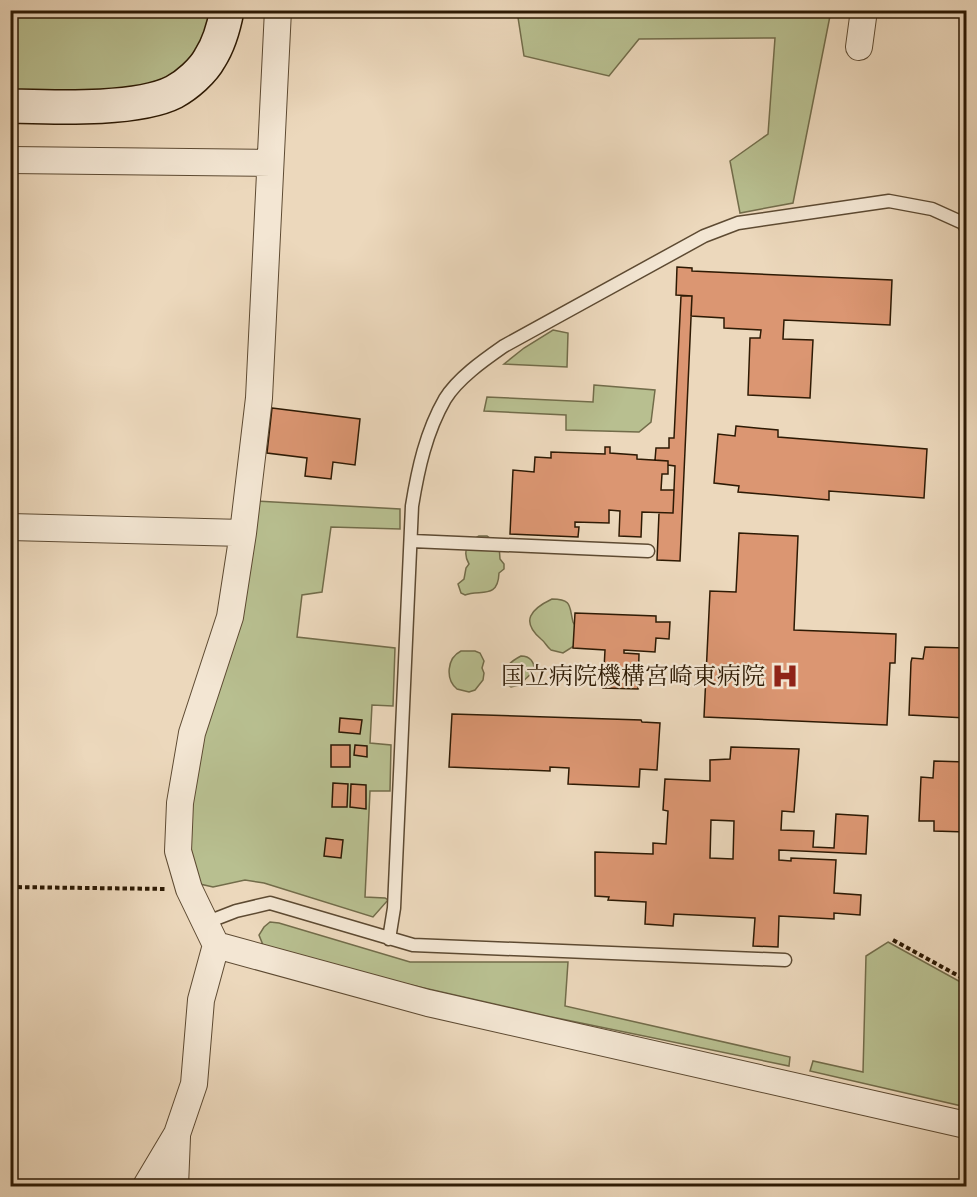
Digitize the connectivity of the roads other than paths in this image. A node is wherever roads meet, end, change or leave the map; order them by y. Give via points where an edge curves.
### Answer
1 (227, 10) edge
2 (278, 10) edge
3 (864, 10) edge
4 (859, 47) dead end
5 (10, 106) edge
6 (10, 159) edge
7 (270, 163) junction
8 (966, 228) edge
9 (10, 527) edge
10 (243, 533) junction
11 (412, 541) junction
12 (648, 551) dead end
13 (211, 934) junction
14 (389, 939) junction
15 (784, 960) dead end
16 (966, 1125) edge
17 (177, 1134) junction
18 (146, 1186) edge
19 (175, 1186) edge

1 - 5 street via 211,58 196,76 173,92 116,104
2 - 7 street
3 - 4 street
6 - 7 street
7 - 10 street via 259,398
8 - 11 lane via 932,209 889,201 738,223 704,236 504,346 474,368 446,398 419,462 412,506
9 - 10 street
10 - 13 street via 230,617 192,733 180,803 178,851 189,889
11 - 12 lane
11 - 14 lane via 394,908
13 - 14 lane via 236,911 270,903
13 - 16 street via 428,1003
13 - 17 street via 194,1084
14 - 15 lane via 414,945
17 - 18 street
17 - 19 street

